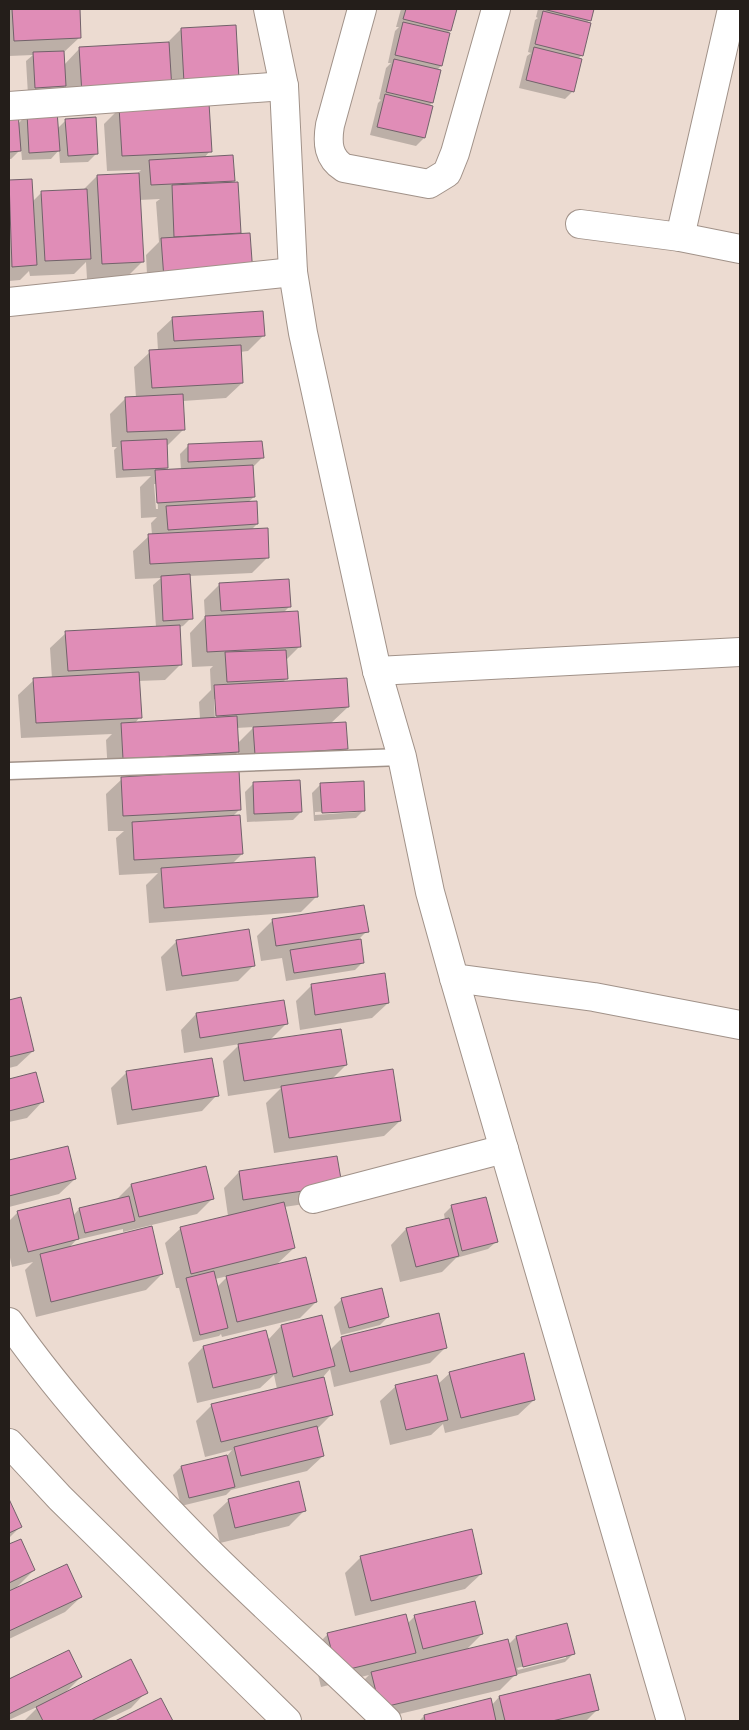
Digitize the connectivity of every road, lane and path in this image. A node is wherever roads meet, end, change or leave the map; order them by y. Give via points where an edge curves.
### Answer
1 (268, 9) edge
2 (362, 9) edge
3 (496, 9) edge
4 (732, 9) edge
5 (284, 86) junction
6 (9, 106) edge
7 (580, 224) dead end
8 (680, 237) junction
9 (740, 249) edge
10 (293, 272) junction
11 (9, 302) edge
12 (740, 652) edge
13 (377, 671) junction
14 (402, 757) junction
15 (9, 771) edge
16 (454, 978) junction
17 (740, 1025) edge
18 (504, 1148) junction
19 (313, 1199) dead end
20 (9, 1322) edge
21 (9, 1442) edge
22 (287, 1721) edge
23 (386, 1721) edge
24 (671, 1721) edge

1 - 5 street
2 - 3 street via 330,126 330,151 344,168 429,184 447,173 452,160
4 - 8 street
5 - 6 street
5 - 10 street
7 - 8 street
8 - 9 street
10 - 11 street
10 - 13 street via 303,333
12 - 13 street
13 - 14 street
14 - 15 lane
14 - 16 street via 430,892
16 - 17 street via 594,997
16 - 18 street
18 - 19 street
18 - 24 street
20 - 23 street via 40,1366 116,1455 206,1548
21 - 22 street via 60,1498

